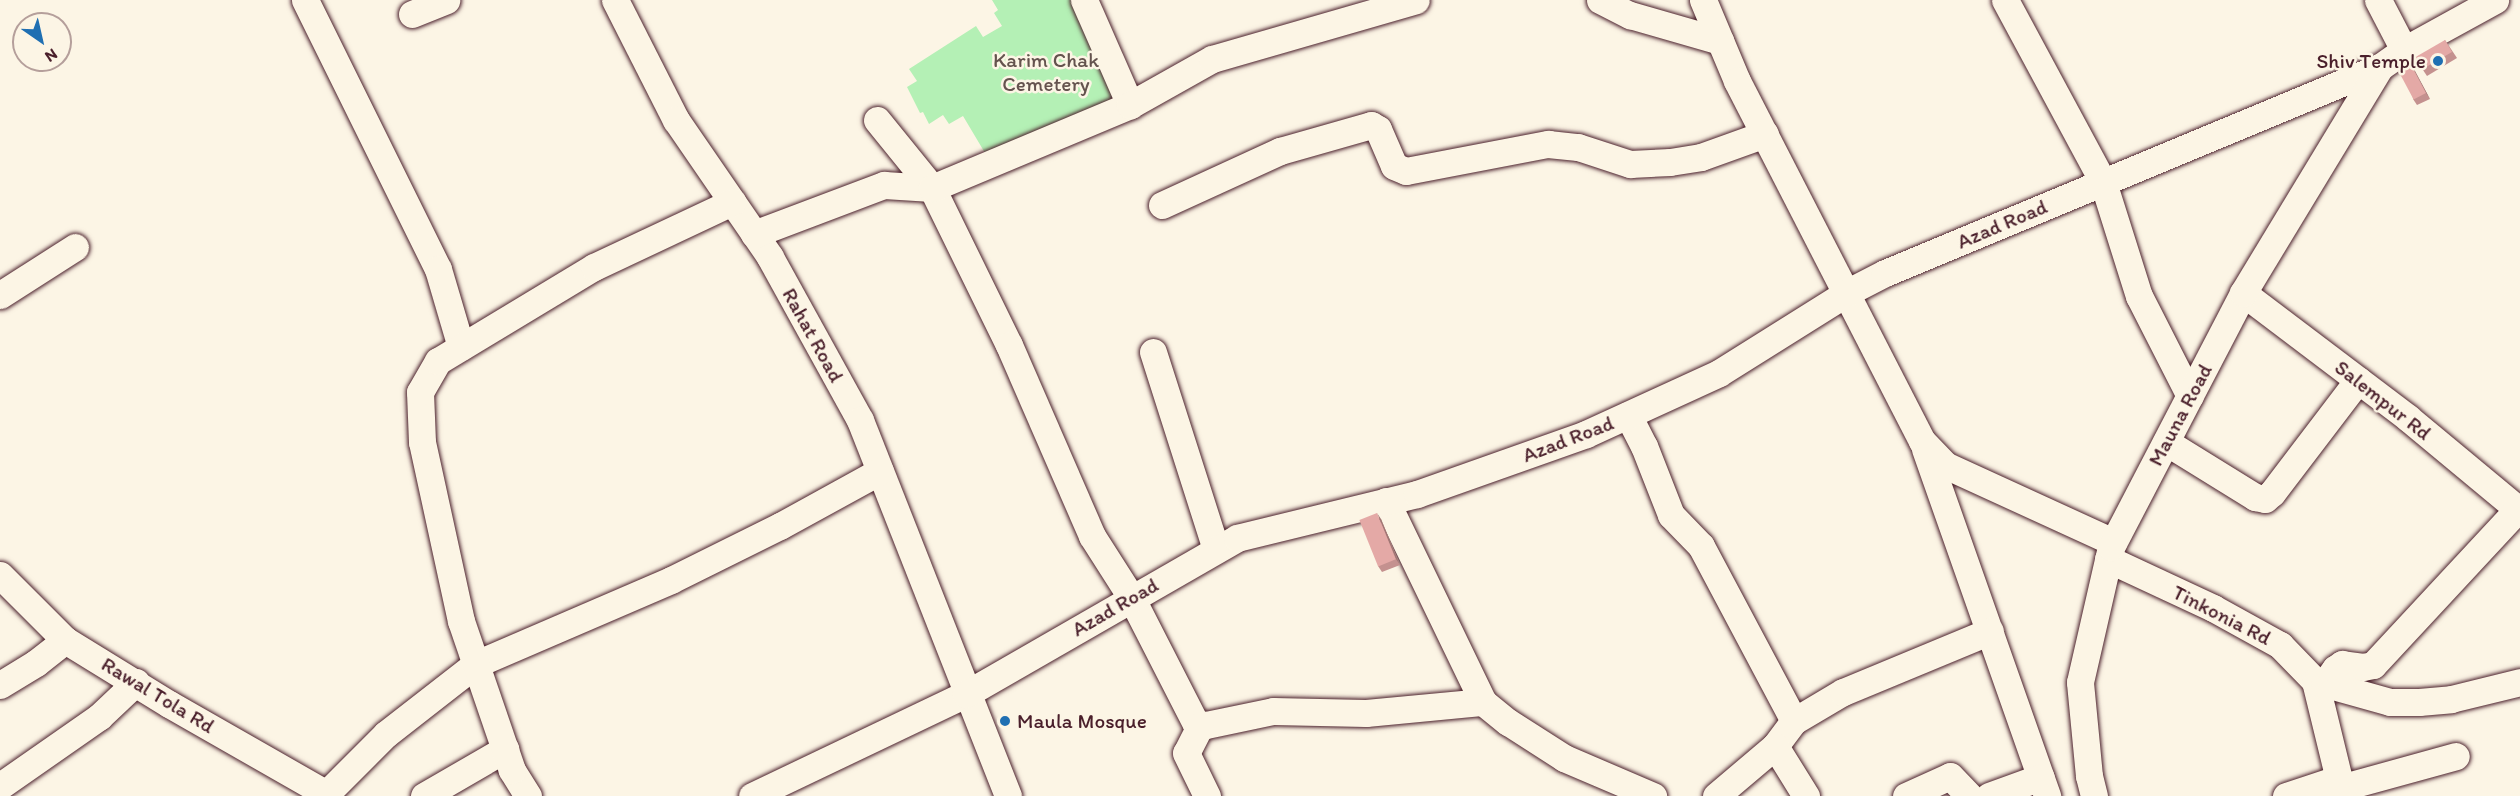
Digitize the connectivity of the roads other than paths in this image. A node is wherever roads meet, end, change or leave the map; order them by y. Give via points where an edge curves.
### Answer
1 (305, 0) edge
2 (446, 0) edge
3 (615, 0) edge
4 (1084, 0) edge
5 (1416, 0) edge
6 (1600, 0) edge
7 (1703, 0) edge
8 (2004, 0) edge
9 (2378, 0) edge
10 (2495, 0) edge
11 (412, 14) dead end
12 (1720, 41) junction
13 (2404, 50) junction
14 (2380, 67) junction
15 (1130, 105) junction
16 (877, 120) dead end
17 (1765, 134) junction
18 (2103, 182) junction
19 (932, 188) junction
20 (732, 202) junction
21 (1162, 205) dead end
22 (754, 234) junction
23 (75, 247) dead end
24 (1848, 292) junction
25 (2243, 293) junction
26 (0, 295) edge
27 (461, 347) junction
28 (1153, 352) dead end
29 (2358, 380) junction
30 (2190, 396) junction
31 (1628, 415) junction
32 (1922, 441) junction
33 (2166, 442) junction
34 (880, 471) junction
35 (1386, 501) junction
36 (2519, 510) edge
37 (1216, 549) junction
38 (2111, 550) junction
39 (0, 575) edge
40 (1131, 597) junction
41 (1990, 631) junction
42 (65, 640) junction
43 (476, 664) junction
44 (136, 681) junction
45 (2320, 682) junction
46 (2520, 682) edge
47 (0, 685) edge
48 (966, 694) junction
49 (1483, 702) junction
50 (1794, 721) junction
51 (1200, 726) junction
52 (1775, 746) junction
53 (505, 748) junction
54 (2456, 756) dead end
55 (0, 786) edge
56 (2044, 786) edge
57 (2340, 788) edge
58 (329, 795) edge
59 (424, 796) edge
60 (528, 796) edge
61 (752, 796) edge
62 (1008, 796) edge
63 (1207, 796) edge
64 (1653, 796) edge
65 (1716, 796) edge
66 (1806, 796) edge
67 (1906, 796) edge
68 (1969, 796) edge
69 (1989, 796) edge
70 (2094, 796) edge
71 (2286, 796) edge

1 - 27 street via 438,269
2 - 11 street
3 - 20 street, Rahat Road via 676,120
4 - 15 street
5 - 15 street via 1212,59
6 - 12 street via 1630,15
7 - 12 street
8 - 18 street
9 - 13 street
10 - 13 street
12 - 17 street
13 - 14 street
14 - 18 street, Azad Road
14 - 25 street, Mauna Road
15 - 19 street
16 - 19 street
17 - 21 street via 1701,157 1653,164 1630,164 1578,147 1548,144 1406,171 1394,166 1378,129 1371,125 1280,151
17 - 24 street
18 - 24 street, Azad Road
18 - 30 street via 2139,296
19 - 22 street via 884,185
19 - 40 street via 1010,345 1092,536
20 - 22 street, Rahat Road
20 - 27 street via 594,267
22 - 34 street, Rahat Road via 860,420
23 - 26 street
24 - 31 street, Azad Road via 1719,373
24 - 32 street
25 - 29 street, Salempur Rd
25 - 30 street, Mauna Road
27 - 43 street via 438,361 420,392 422,442 461,621
28 - 37 street
29 - 33 street via 2265,499 2255,497
29 - 36 street, Salempur Rd
30 - 33 street, Mauna Road
31 - 35 street, Azad Road via 1586,434 1417,494
31 - 50 street via 1671,515 1701,546
32 - 38 street, Tinkonia Rd via 1945,465
32 - 41 street
33 - 38 street, Mauna Road
34 - 43 street via 671,580
34 - 48 street, Rahat Road
35 - 37 street, Azad Road via 1237,538
35 - 49 street
36 - 45 street via 2373,665 2363,668 2342,664
37 - 40 street, Azad Road
38 - 45 street, Tinkonia Rd via 2280,645
38 - 70 street, Mauna Road via 2080,682 2088,776
39 - 42 street, Rawal Tola Rd
40 - 48 street, Azad Road
40 - 51 street via 1190,715
41 - 50 street via 1843,692
41 - 56 street
42 - 44 street, Rawal Tola Rd
42 - 47 street
43 - 53 street
43 - 58 street via 386,734
44 - 55 street via 99,717
44 - 58 street, Rawal Tola Rd via 169,704
45 - 46 street via 2390,702 2451,699
45 - 57 street
48 - 61 street, Azad Road
48 - 62 street, Rahat Road
49 - 51 street via 1366,713 1273,711
49 - 64 street via 1564,758
50 - 52 street
51 - 63 street via 1186,753
52 - 65 street
52 - 66 street
53 - 59 street
53 - 60 street via 512,770
54 - 57 street
56 - 69 street
57 - 71 street
67 - 68 street via 1950,776

